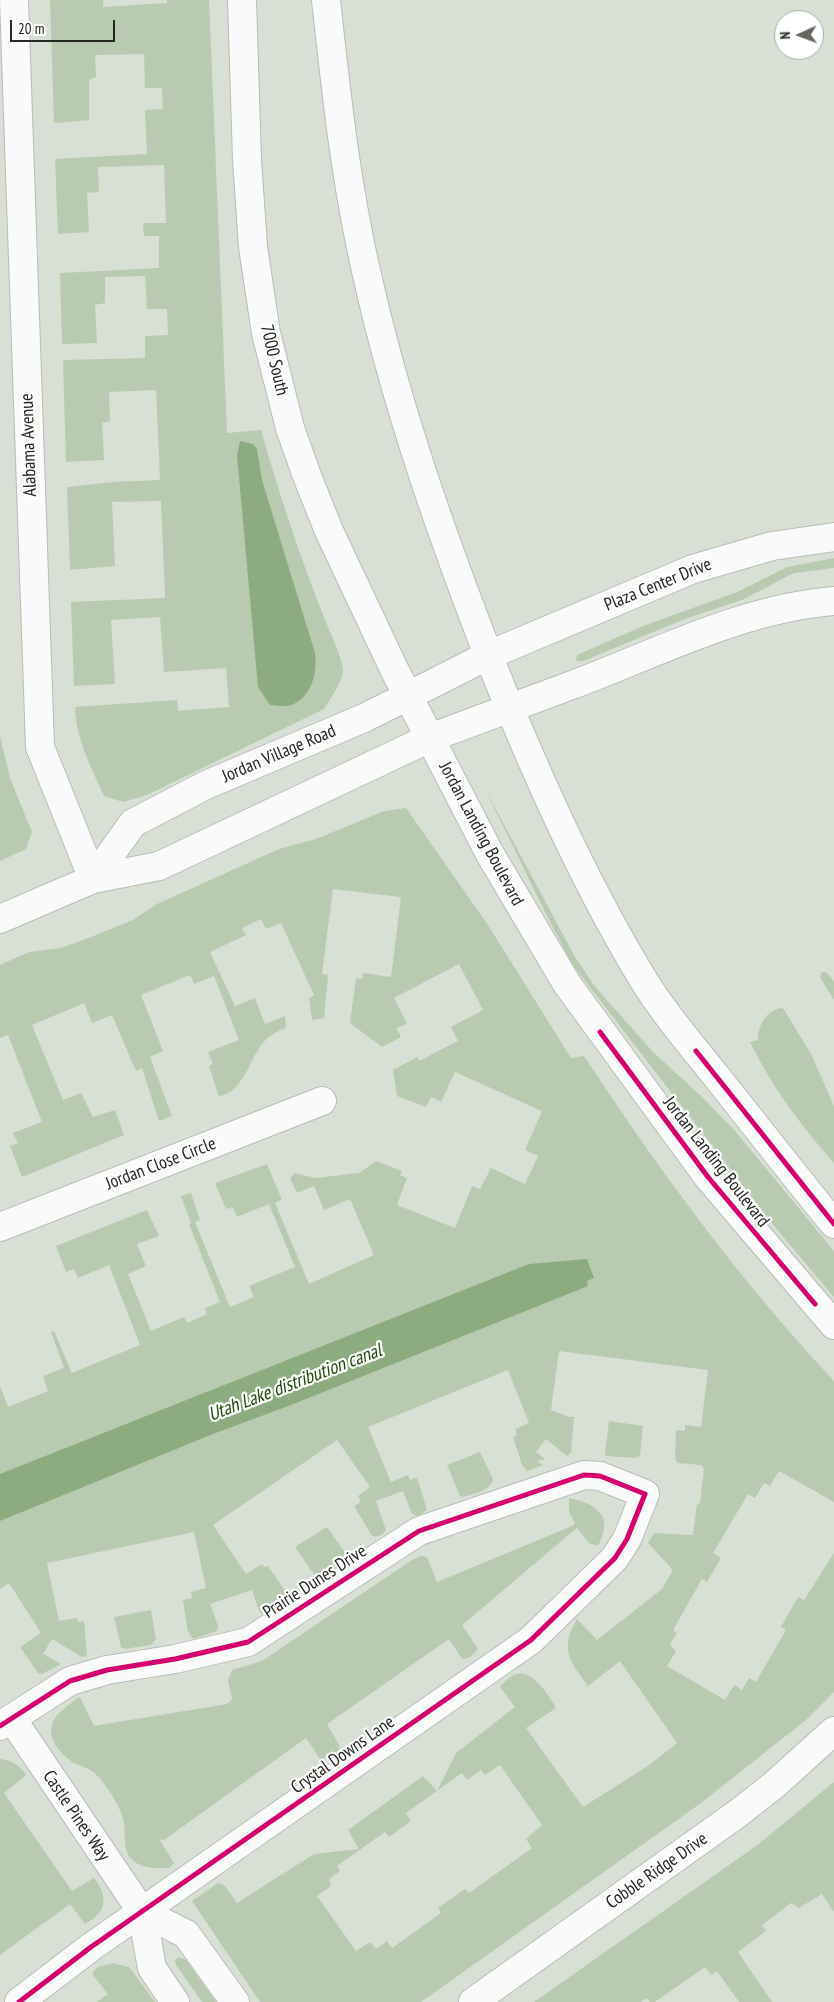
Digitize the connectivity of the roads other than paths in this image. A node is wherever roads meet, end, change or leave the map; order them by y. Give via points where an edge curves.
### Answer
1 (14, 0) edge
2 (242, 0) edge
3 (326, 0) edge
4 (834, 538) edge
5 (834, 601) edge
6 (489, 656) junction
7 (408, 696) junction
8 (509, 707) junction
9 (430, 738) junction
10 (93, 879) junction
11 (0, 919) edge
12 (322, 1101) dead end
13 (834, 1224) edge
14 (0, 1227) edge
15 (834, 1325) edge
16 (645, 1494) joint
17 (6, 1723) edge
18 (834, 1731) edge
19 (142, 1912) junction
20 (19, 2002) edge
21 (175, 2002) edge
22 (235, 2002) edge
23 (473, 2002) edge

1 - 10 street, Alabama Avenue via 40,747
2 - 7 street, 7000 South via 253,247 277,380 307,476 329,531
3 - 6 street via 346,154 367,274 411,442
4 - 6 street, Plaza Center Drive via 772,546 693,569
5 - 8 street via 789,607 734,622
6 - 7 street, Jordan Village Road
6 - 8 street
7 - 9 street, Jordan Landing Boulevard
7 - 10 street, Jordan Village Road via 206,785 133,823
8 - 9 street
8 - 13 street via 603,909 648,986
9 - 10 street via 159,866
9 - 15 street, Jordan Landing Boulevard via 490,854 567,984 708,1177
10 - 11 street
12 - 14 street, Jordan Close Circle
16 - 17 street, Prairie Dunes Drive via 600,1476 584,1475 419,1531 248,1642 107,1670 70,1681
16 - 19 street, Crystal Downs Lane via 627,1539 615,1558 531,1640
17 - 19 street, Castle Pines Way
18 - 23 street, Cobble Ridge Drive via 737,1814
19 - 20 street, Crystal Downs Lane
19 - 21 street, Castle Pines Way via 152,1968
19 - 22 street, Castle Pines Way via 186,1934

